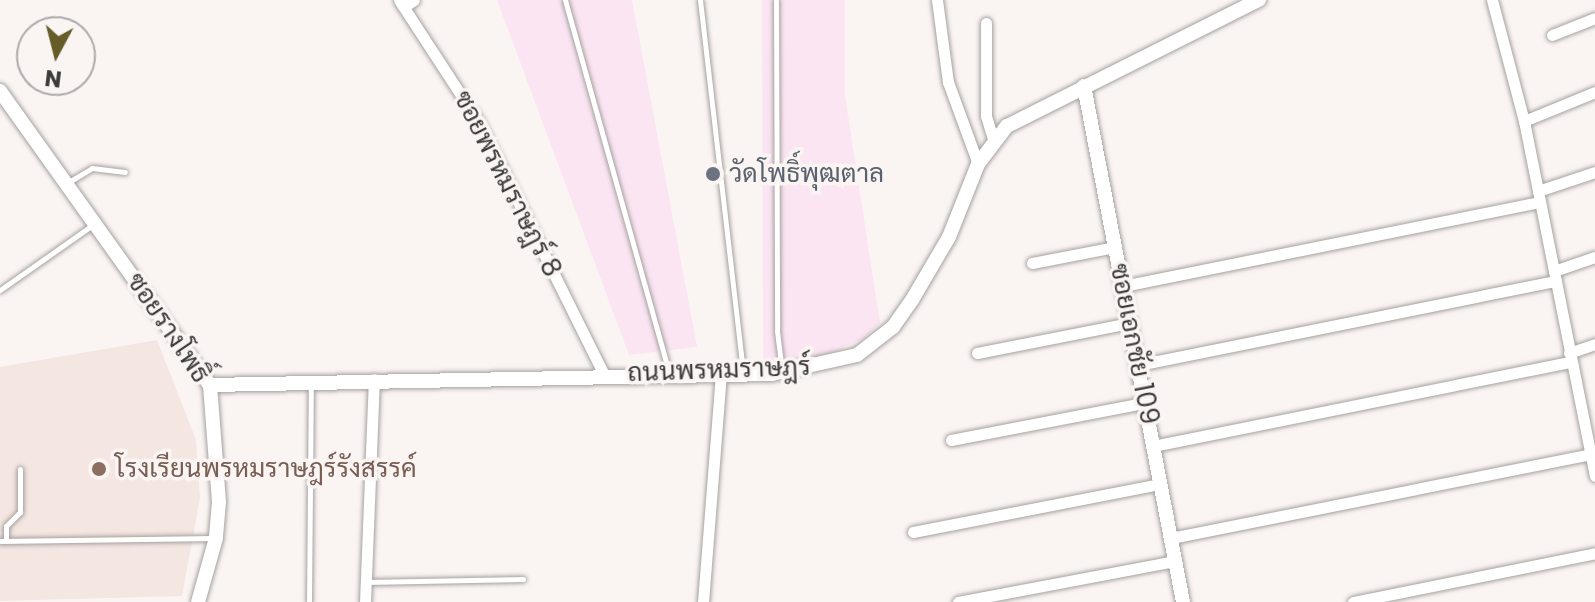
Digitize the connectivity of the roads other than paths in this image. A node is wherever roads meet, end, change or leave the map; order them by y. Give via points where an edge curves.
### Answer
1 (565, 0) edge
2 (700, 0) edge
3 (776, 0) edge
4 (937, 0) edge
5 (1259, 0) edge
6 (1492, 0) edge
7 (406, 2) edge
8 (1595, 18) edge
9 (986, 23) dead end
10 (1552, 35) dead end
11 (1084, 86) junction
12 (0, 91) edge
13 (1595, 92) edge
14 (1524, 121) junction
15 (993, 139) junction
16 (978, 164) junction
17 (125, 172) dead end
18 (1595, 172) edge
19 (66, 183) junction
20 (1539, 197) junction
21 (94, 223) junction
22 (1115, 247) junction
23 (1595, 257) edge
24 (1032, 263) dead end
25 (1555, 276) junction
26 (1123, 286) junction
27 (0, 290) edge
28 (1130, 323) junction
29 (1595, 344) edge
30 (977, 353) dead end
31 (1570, 358) junction
32 (1138, 365) junction
33 (782, 372) junction
34 (669, 374) junction
35 (604, 375) junction
36 (721, 375) junction
37 (743, 375) junction
38 (374, 379) junction
39 (311, 381) junction
40 (210, 385) junction
41 (1144, 403) junction
42 (1590, 430) edge
43 (951, 440) dead end
44 (1153, 446) junction
45 (1591, 454) junction
46 (20, 469) dead end
47 (1595, 476) edge
48 (1160, 484) junction
49 (913, 532) dead end
50 (216, 538) junction
51 (1171, 538) junction
52 (3, 541) edge
53 (1595, 553) edge
54 (1174, 561) junction
55 (523, 579) dead end
56 (366, 582) junction
57 (198, 602) edge
58 (309, 602) edge
59 (365, 602) edge
60 (703, 602) edge
61 (958, 602) edge
62 (1183, 602) edge
63 (1353, 602) edge

1 - 34 lane
2 - 37 lane
3 - 33 lane via 777,331
4 - 16 street via 948,82
5 - 11 street, ถนนพรหมราษฎร์
6 - 14 street
7 - 35 street, ซอยพรหมราษฎร์ 8 via 478,121
8 - 10 street
9 - 15 street via 986,116
11 - 15 street, ถนนพรหมราษฎร์ via 1021,115
11 - 22 street, ซอยเอกชัย 109
12 - 19 street, ซอยรางโพธิ์
13 - 14 street
14 - 20 street
15 - 16 street, ถนนพรหมราษฎร์
16 - 33 street, ถนนพรหมราษฎร์ via 949,237 893,327 857,355
17 - 19 lane via 92,168
18 - 20 street
19 - 21 street, ซอยรางโพธิ์
20 - 25 street
20 - 26 street
21 - 27 lane
21 - 40 street, ซอยรางโพธิ์
22 - 24 street
22 - 26 street, ซอยเอกชัย 109
23 - 25 street
25 - 31 street
25 - 32 street
26 - 28 street, ซอยเอกชัย 109
28 - 30 street
28 - 32 street, ซอยเอกชัย 109
29 - 31 street
31 - 42 street
31 - 44 street
32 - 41 street, ซอยเอกชัย 109
33 - 37 street, ถนนพรหมราษฎร์
34 - 35 street, ถนนพรหมราษฎร์
34 - 36 street, ถนนพรหมราษฎร์
35 - 38 street, ถนนพรหมราษฎร์
36 - 37 street, ถนนพรหมราษฎร์
36 - 60 street
38 - 39 street, ถนนพรหมราษฎร์
38 - 56 street
39 - 40 street, ถนนพรหมราษฎร์
39 - 58 lane
40 - 50 street, ซอยรางโพธิ์ via 219,460
41 - 43 street
41 - 44 street, ซอยเอกชัย 109
42 - 45 street
44 - 48 street, ซอยเอกชัย 109
45 - 47 street
45 - 51 street
46 - 52 lane via 20,512 6,526
48 - 49 street
48 - 51 street, ซอยเอกชัย 109
50 - 52 lane
50 - 57 street, ซอยรางโพธิ์
51 - 54 street, ซอยเอกชัย 109
53 - 63 street
54 - 61 street
54 - 62 street, ซอยเอกชัย 109
55 - 56 lane
56 - 59 street

